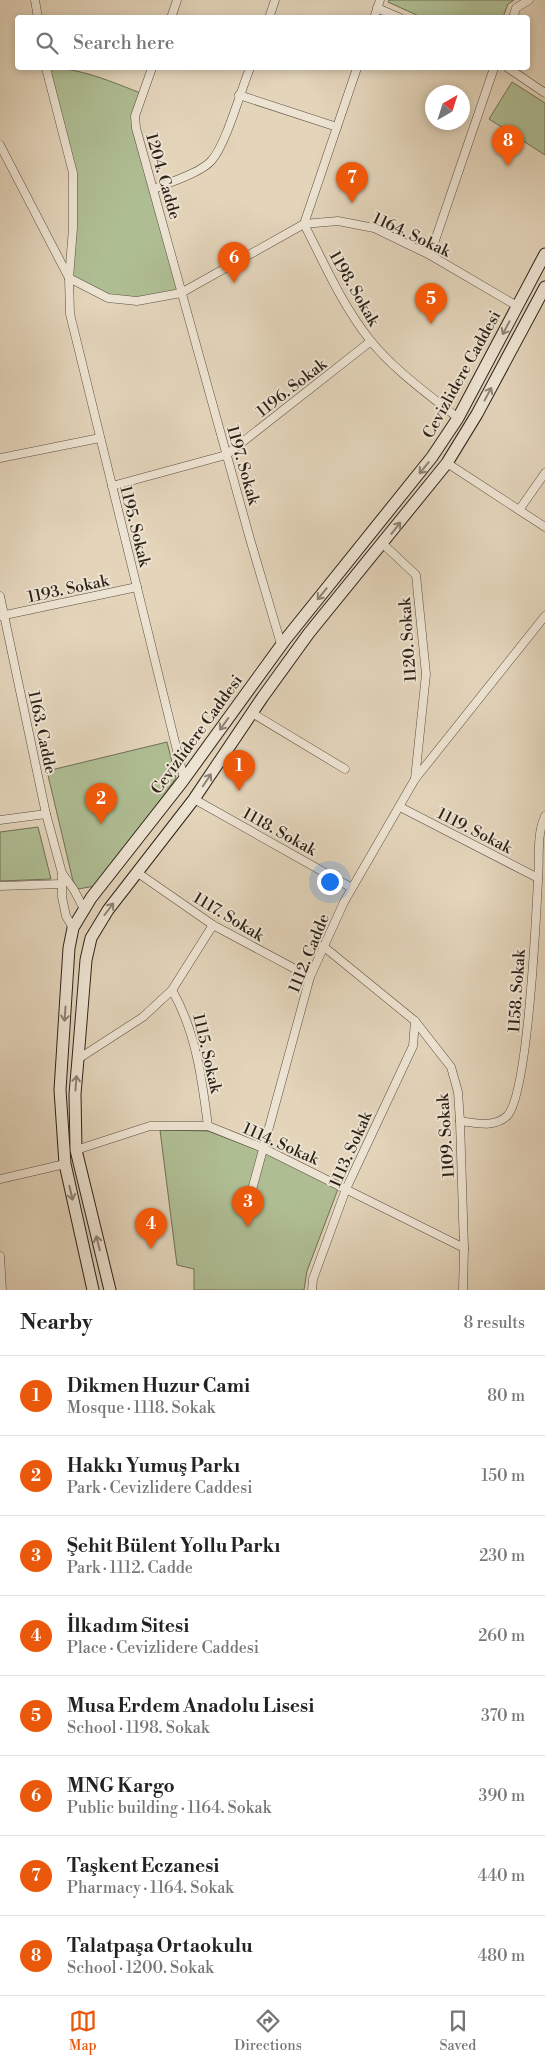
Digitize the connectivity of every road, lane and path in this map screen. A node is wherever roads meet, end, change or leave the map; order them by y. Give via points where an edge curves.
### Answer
1 (35, 0) edge
2 (177, 0) edge
3 (275, 0) edge
4 (529, 0) edge
5 (379, 4) edge
6 (38, 15) edge
7 (171, 15) edge
8 (269, 15) edge
9 (396, 15) edge
10 (514, 15) edge
11 (47, 70) edge
12 (151, 70) edge
13 (249, 70) edge
14 (356, 70) edge
15 (493, 70) edge
16 (511, 70) edge
17 (545, 93) edge
18 (239, 95) junction
19 (337, 127) junction
20 (0, 145) edge
21 (154, 189) junction
22 (304, 224) junction
23 (545, 254) edge
24 (430, 255) junction
25 (69, 278) junction
26 (545, 287) edge
27 (181, 293) junction
28 (517, 306) junction
29 (371, 341) junction
30 (458, 418) junction
31 (100, 438) junction
32 (226, 455) junction
33 (0, 458) edge
34 (447, 463) junction
35 (545, 473) edge
36 (112, 486) junction
37 (519, 510) junction
38 (545, 527) edge
39 (383, 544) junction
40 (137, 587) junction
41 (0, 596) edge
42 (2, 616) edge
43 (545, 616) edge
44 (282, 644) junction
45 (287, 663) junction
46 (252, 713) junction
47 (345, 770) dead end
48 (184, 779) junction
49 (415, 779) junction
50 (194, 799) junction
51 (400, 807) junction
52 (46, 814) junction
53 (545, 816) edge
54 (0, 820) edge
55 (62, 873) junction
56 (138, 873) junction
57 (538, 878) junction
58 (61, 884) junction
59 (0, 886) edge
60 (352, 888) junction
61 (84, 909) junction
62 (213, 925) junction
63 (97, 926) junction
64 (73, 928) junction
65 (88, 945) junction
66 (323, 946) junction
67 (310, 977) junction
68 (172, 990) junction
69 (415, 1021) junction
70 (78, 1059) junction
71 (460, 1121) junction
72 (208, 1126) junction
73 (263, 1148) junction
74 (76, 1150) junction
75 (64, 1164) junction
76 (0, 1179) edge
77 (346, 1189) junction
78 (246, 1208) dead end
79 (464, 1248) junction
80 (0, 1256) edge
81 (2, 1290) edge
82 (93, 1290) edge
83 (110, 1290) edge
84 (312, 1290) edge
85 (463, 1290) edge

1 - 6 street
2 - 7 street
3 - 8 street
4 - 10 street via 516,8
5 - 9 street
11 - 25 street, 1195. Sokak via 73,173
12 - 21 street, 1204. Cadde via 135,116
13 - 18 street
14 - 19 street
15 - 24 street
16 - 17 street
18 - 19 street
18 - 21 street via 212,161
19 - 22 street
20 - 25 street
21 - 27 street, 1204. Cadde
22 - 24 street, 1164. Sokak via 338,221 374,228
22 - 27 street, 1164. Sokak
22 - 29 street, 1198. Sokak via 346,305
23 - 28 main road, Cevizlidere Caddesi
24 - 28 street, 1164. Sokak
25 - 27 street, 1164. Sokak via 108,298 136,301
25 - 31 street, 1195. Sokak via 70,314
34 -> 26 main road, Cevizlidere Caddesi
27 - 32 street, 1197. Sokak
28 -> 30 main road, Cevizlidere Caddesi
29 - 30 street, 1198. Sokak via 410,379
29 - 32 street, 1196. Sokak
30 -> 44 main road, Cevizlidere Caddesi via 432,457
31 - 33 street
31 - 36 street, 1195. Sokak
32 - 36 street, 1196. Sokak
32 - 44 street, 1197. Sokak
34 - 37 street
39 -> 34 main road, Cevizlidere Caddesi
35 - 37 street
36 - 40 street, 1195. Sokak
37 - 38 street
39 - 45 main road, Cevizlidere Caddesi
39 - 49 street, 1120. Sokak via 416,575 426,674
40 - 42 street, 1193. Sokak
40 - 48 street, 1195. Sokak
41 - 42 street, 1163. Cadde
42 - 52 street, 1163. Cadde
43 - 49 street, 1112. Cadde
44 - 45 main road
44 -> 48 main road, Cevizlidere Caddesi
45 - 46 main road, Cevizlidere Caddesi
46 - 47 street
50 -> 46 main road, Cevizlidere Caddesi
48 - 61 main road, Cevizlidere Caddesi
49 - 51 street, 1112. Cadde
50 - 56 main road, Cevizlidere Caddesi
50 - 60 street, 1118. Sokak
51 - 57 street, 1119. Sokak
51 - 60 street, 1112. Cadde
52 - 54 street
52 - 55 street, 1163. Cadde
53 - 57 street, 1158. Sokak via 540,834
55 - 58 street, 1163. Cadde
55 - 61 street, 1163. Cadde
56 - 62 street, 1117. Sokak
63 -> 56 main road, Cevizlidere Caddesi
57 - 71 street, 1158. Sokak via 525,1044 515,1099 508,1115 499,1123
58 - 59 street
58 - 64 street, 1163. Cadde via 66,916
60 - 66 street, 1112. Cadde
61 - 63 main road
61 - 64 main road, Cevizlidere Caddesi
62 - 67 street, 1117. Sokak
62 - 68 street
63 - 65 main road, Cevizlidere Caddesi
64 - 65 main road
64 -> 75 main road, Cevizlidere Caddesi via 60,1090
65 - 70 main road, Cevizlidere Caddesi
66 - 67 street, 1112. Cadde
66 - 69 street, 1109. Sokak
67 - 73 street, 1112. Cadde
68 - 70 street via 143,1017
68 - 72 street, 1115. Sokak via 184,1011 200,1066
69 - 71 street, 1109. Sokak via 451,1067 458,1092
69 - 77 street, 1113. Sokak via 413,1046
74 -> 70 main road, Cevizlidere Caddesi
71 - 79 street, 1109. Sokak
72 - 73 street, 1114. Sokak
72 - 74 street, 1114. Sokak via 150,1126
73 - 77 street, 1114. Sokak
73 - 78 street, 1112. Cadde
83 -> 74 main road, Cevizlidere Caddesi
75 - 76 street
75 -> 82 main road, Cevizlidere Caddesi
77 - 79 street, 1114. Sokak
77 - 84 street, 1113. Sokak via 312,1279
79 - 85 street, 1109. Sokak
80 - 81 street

